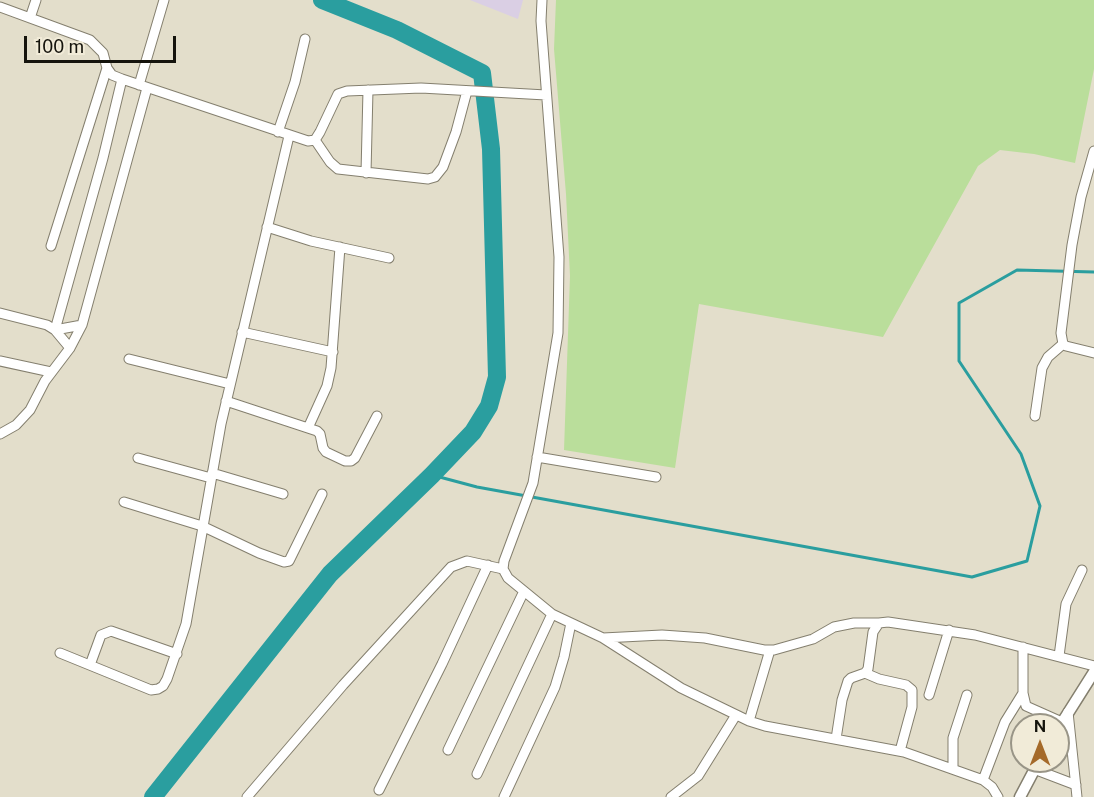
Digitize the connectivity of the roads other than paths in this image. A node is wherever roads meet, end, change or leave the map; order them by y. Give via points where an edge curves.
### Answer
1 (36, 0) edge
2 (164, 0) edge
3 (542, 0) edge
4 (0, 8) edge
5 (30, 18) junction
6 (305, 39) dead end
7 (107, 68) junction
8 (122, 80) junction
9 (143, 87) junction
10 (368, 90) junction
11 (471, 91) junction
12 (546, 95) junction
13 (278, 132) junction
14 (289, 136) junction
15 (315, 140) junction
16 (1094, 152) edge
17 (366, 173) junction
18 (267, 227) junction
19 (51, 246) dead end
20 (340, 248) junction
21 (389, 258) dead end
22 (0, 313) edge
23 (82, 325) junction
24 (55, 330) junction
25 (242, 332) junction
26 (1063, 344) junction
27 (70, 348) junction
28 (333, 352) junction
29 (1094, 353) edge
30 (129, 359) dead end
31 (0, 361) edge
32 (51, 372) junction
33 (230, 384) junction
34 (226, 401) junction
35 (376, 416) dead end
36 (1035, 416) dead end
37 (308, 428) junction
38 (0, 434) edge
39 (537, 456) junction
40 (138, 458) dead end
41 (211, 475) junction
42 (656, 477) dead end
43 (283, 494) dead end
44 (322, 494) dead end
45 (124, 502) dead end
46 (202, 526) junction
47 (488, 566) junction
48 (503, 569) junction
49 (1082, 570) dead end
50 (524, 591) junction
51 (552, 614) junction
52 (571, 623) junction
53 (879, 623) junction
54 (949, 630) junction
55 (603, 638) junction
56 (1023, 647) junction
57 (770, 650) junction
58 (60, 653) dead end
59 (177, 654) junction
60 (1059, 656) junction
61 (90, 665) junction
62 (1094, 666) edge
63 (1094, 672) edge
64 (865, 673) junction
65 (1023, 693) junction
66 (929, 695) dead end
67 (967, 695) dead end
68 (1043, 713) edge
69 (1068, 713) edge
70 (736, 715) junction
71 (749, 721) junction
72 (836, 739) junction
73 (448, 750) dead end
74 (900, 751) junction
75 (1070, 755) edge
76 (953, 768) junction
77 (1032, 773) edge
78 (1052, 773) edge
79 (477, 774) dead end
80 (983, 780) junction
81 (1076, 785) junction
82 (379, 790) dead end
83 (247, 797) edge
84 (504, 797) edge
85 (671, 797) edge
86 (998, 797) edge
87 (1020, 797) edge
88 (1077, 797) edge

1 - 5 street
2 - 9 street
3 - 12 street
4 - 5 street
5 - 7 street via 90,40 102,53
6 - 13 street
7 - 8 street
7 - 19 street
8 - 9 street
8 - 24 street
9 - 13 street
9 - 23 street
10 - 11 street
10 - 15 street via 338,94
10 - 17 street
11 - 12 street
11 - 17 street via 443,167 435,177
12 - 39 street via 559,257 558,333
13 - 14 street
14 - 15 street
14 - 18 street
15 - 17 street via 338,168
16 - 26 street via 1081,197 1070,265
18 - 20 street
18 - 25 street
20 - 21 street
20 - 28 street
22 - 24 street
23 - 24 street
23 - 27 street
24 - 27 street
25 - 28 street
25 - 33 street
26 - 29 street
26 - 36 street via 1042,368
27 - 32 street
28 - 37 street via 329,380
30 - 33 street
31 - 32 street
32 - 38 street via 30,410
33 - 34 street
34 - 37 street
34 - 41 street
35 - 37 street via 360,451 351,461 326,452 320,434
39 - 42 street
39 - 48 street via 533,483
40 - 41 street
41 - 43 street
41 - 46 street
44 - 46 street via 289,561 259,554
45 - 46 street
46 - 59 street via 186,624
47 - 48 street
47 - 82 street
47 - 83 street via 467,561 451,567
48 - 50 street
49 - 60 street via 1066,604
50 - 51 street
50 - 73 street
51 - 52 street
51 - 79 street
52 - 55 street
52 - 84 street via 555,687
53 - 54 street
53 - 57 street via 834,627 813,639
53 - 64 street via 873,632
54 - 56 street
54 - 66 street
55 - 57 street via 662,635
55 - 70 street via 681,688
56 - 60 street
56 - 65 street
57 - 71 street
58 - 61 street
59 - 61 street via 111,631 101,635
59 - 61 street via 167,679 158,689 145,688
60 - 62 street
63 - 69 street
64 - 72 street via 848,681
64 - 74 street via 912,690 912,707
65 - 68 street via 1026,706
65 - 80 street via 1005,722
67 - 76 street via 953,738
70 - 71 street
70 - 85 street via 698,776
71 - 72 street
72 - 74 street
74 - 76 street
75 - 81 street
76 - 80 street
77 - 87 street
78 - 81 street
80 - 86 street
81 - 88 street

